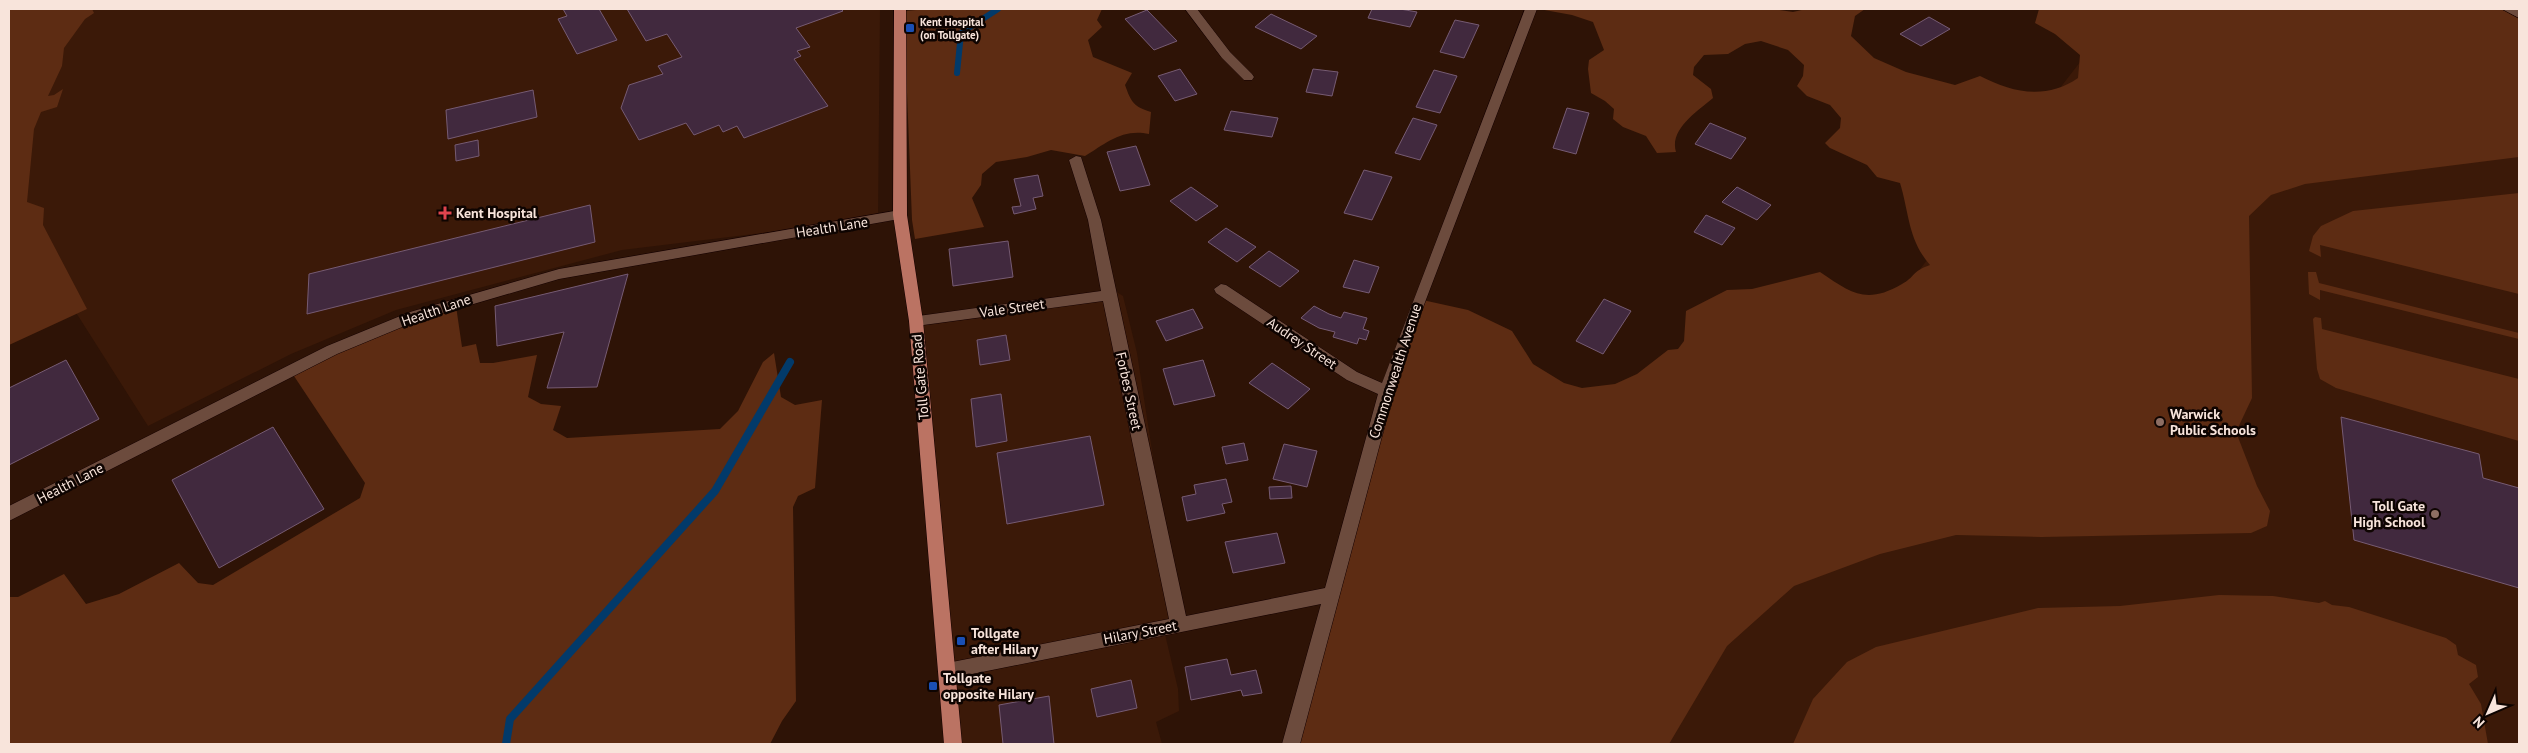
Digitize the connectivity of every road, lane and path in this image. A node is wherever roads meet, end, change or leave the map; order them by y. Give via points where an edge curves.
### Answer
1 (900, 9) edge
2 (1191, 9) edge
3 (1531, 9) edge
4 (2508, 9) edge
5 (2519, 14) edge
6 (1248, 77) dead end
7 (1076, 160) dead end
8 (900, 215) junction
9 (1221, 289) dead end
10 (1109, 294) junction
11 (916, 321) junction
12 (1386, 391) junction
13 (9, 514) edge
14 (1333, 594) junction
15 (1179, 624) junction
16 (947, 671) junction
17 (953, 744) edge
18 (1291, 744) edge

1 - 8 main road, Toll Gate Road
2 - 6 street via 1226,55
3 - 12 street, Commonwealth Avenue
4 - 5 street
7 - 10 street, Forbes Street via 1087,186
8 - 11 main road, Toll Gate Road
8 - 13 street, Health Lane via 559,274 415,316 332,350
9 - 12 street, Audrey Street via 1352,376
10 - 11 street, Vale Street
10 - 15 street, Forbes Street
11 - 16 main road, Toll Gate Road
12 - 14 street, Commonwealth Avenue
14 - 15 street, Hilary Street
14 - 18 street, Commonwealth Avenue
15 - 16 street, Hilary Street
16 - 17 main road, Toll Gate Road

